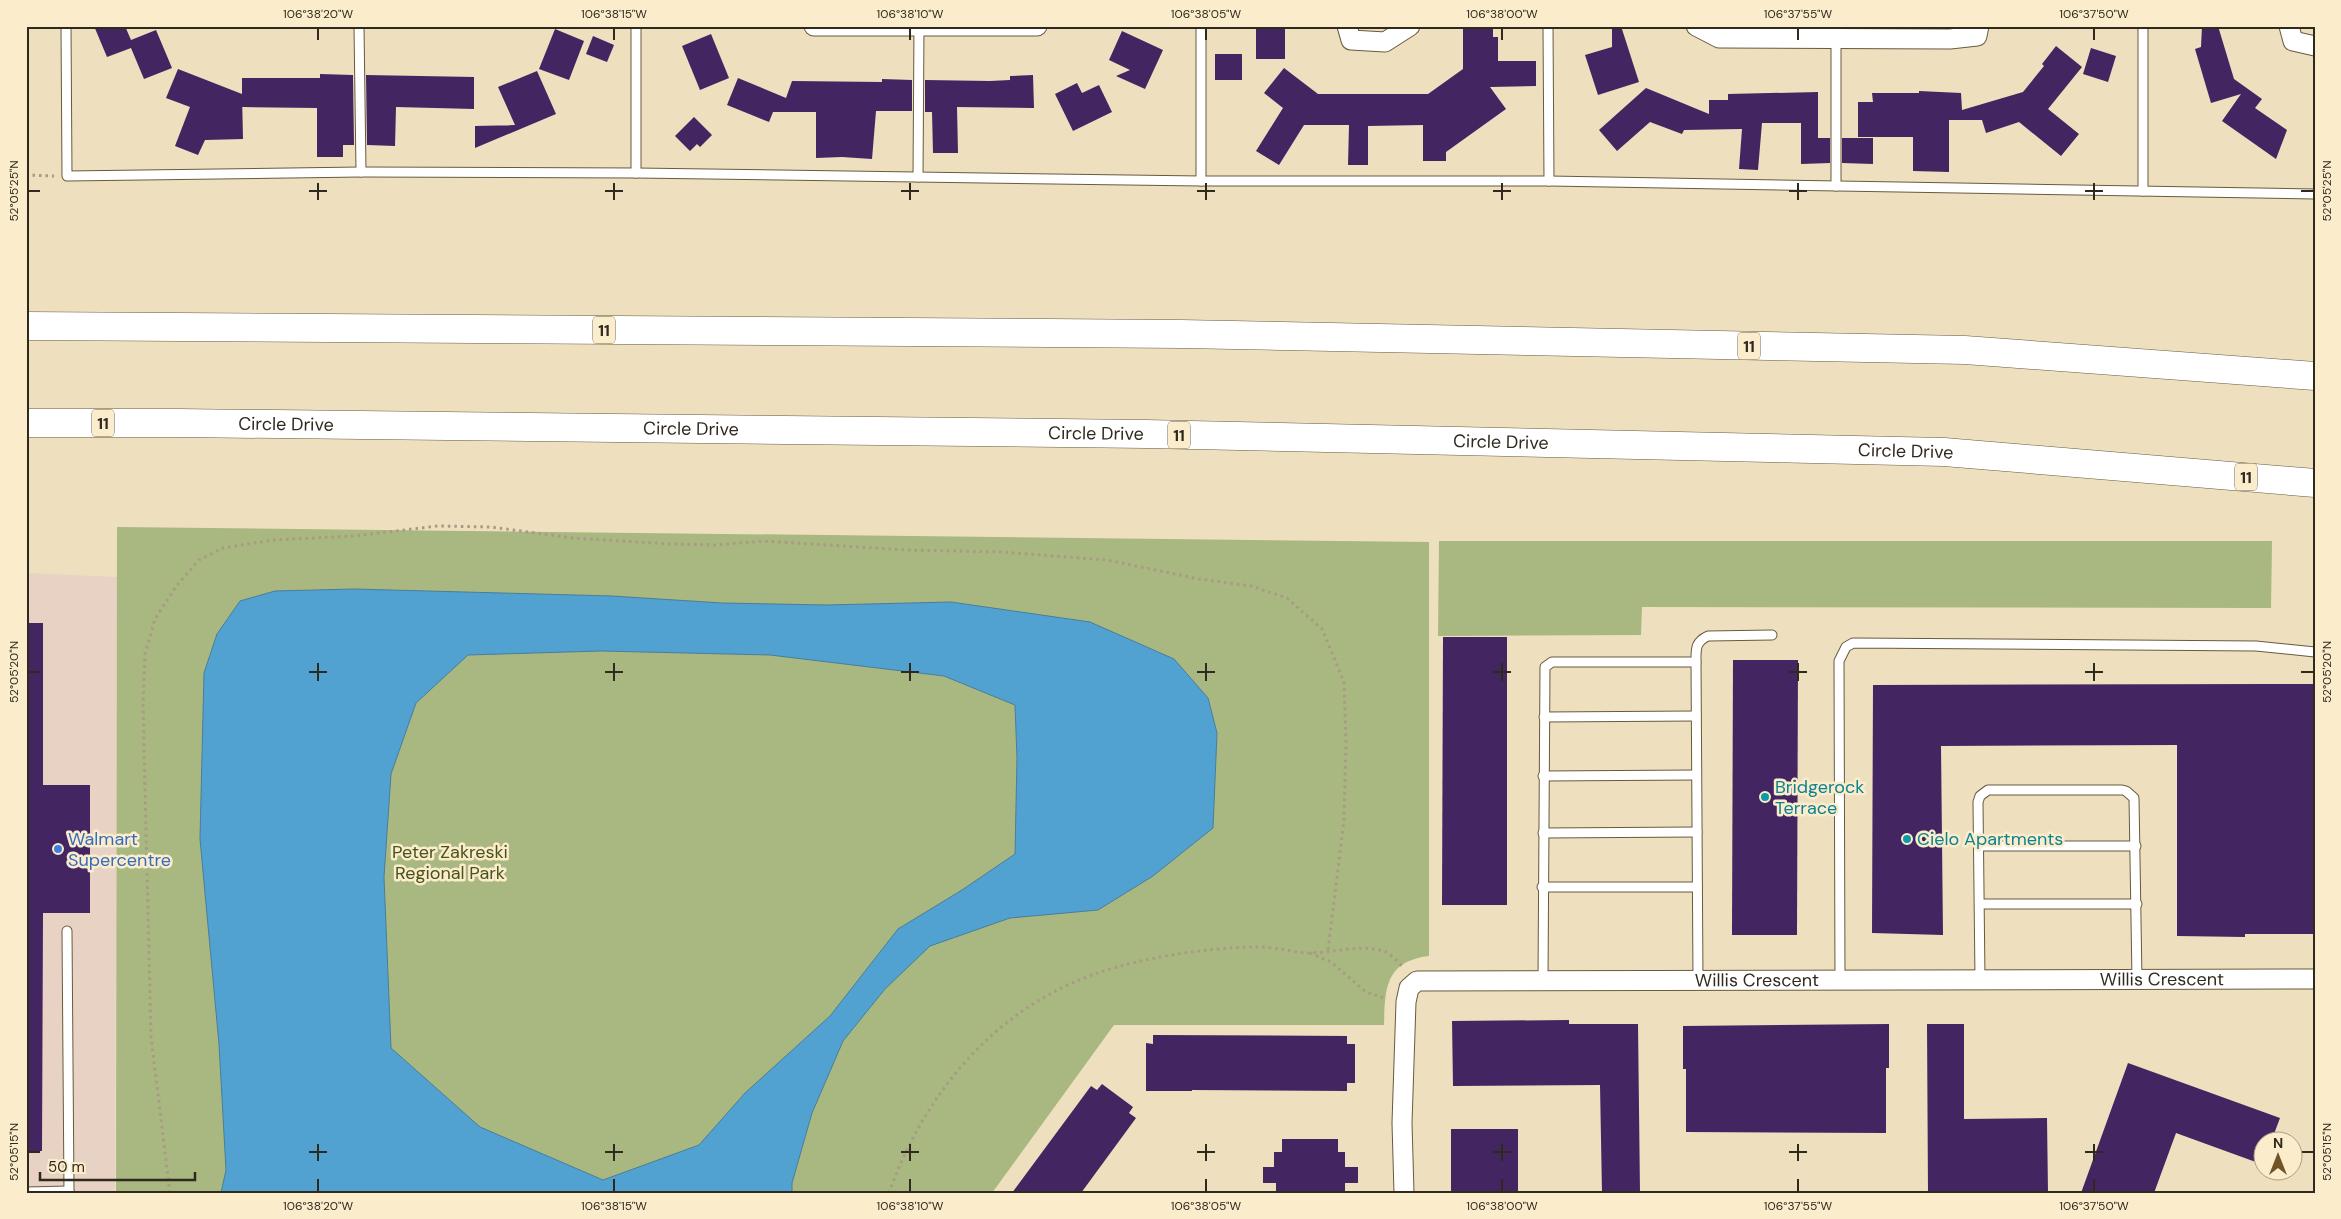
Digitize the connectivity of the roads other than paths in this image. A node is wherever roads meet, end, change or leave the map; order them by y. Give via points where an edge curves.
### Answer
1 (66, 26) edge
2 (359, 26) edge
3 (636, 26) edge
4 (814, 26) edge
5 (919, 26) edge
6 (1037, 26) edge
7 (1201, 26) edge
8 (1347, 26) edge
9 (1410, 26) edge
10 (1548, 26) edge
11 (1696, 26) edge
12 (1979, 26) edge
13 (2143, 26) edge
14 (2289, 26) edge
15 (1836, 32) edge
16 (2315, 46) edge
17 (361, 172) junction
18 (636, 173) junction
19 (918, 177) junction
20 (1201, 181) junction
21 (1549, 181) junction
22 (1836, 186) junction
23 (2143, 191) junction
24 (2315, 194) edge
25 (26, 326) edge
26 (2165, 367) junction
27 (2315, 372) edge
28 (2315, 376) edge
29 (26, 423) edge
30 (180, 423) junction
31 (26, 431) edge
32 (2177, 471) junction
33 (2315, 483) edge
34 (2315, 490) edge
35 (1772, 635) dead end
36 (2315, 652) edge
37 (1696, 662) junction
38 (1696, 716) junction
39 (1544, 717) junction
40 (1696, 775) junction
41 (1543, 776) junction
42 (1697, 832) junction
43 (1543, 833) junction
44 (1979, 846) junction
45 (2136, 846) junction
46 (1542, 887) junction
47 (1697, 887) junction
48 (1980, 904) junction
49 (2136, 904) junction
50 (67, 930) dead end
51 (2315, 979) edge
52 (1543, 980) junction
53 (1698, 980) junction
54 (1840, 980) junction
55 (1980, 980) junction
56 (2137, 980) junction
57 (26, 1192) edge
58 (69, 1192) edge
59 (1404, 1193) edge

1 - 17 lane via 67,176
2 - 17 lane
3 - 18 lane
4 - 5 street
5 - 6 street
5 - 19 lane
7 - 20 lane
8 - 9 street via 1351,40 1385,42
10 - 21 lane
11 - 15 street via 1719,38
12 - 15 street via 1977,36 1950,39
13 - 23 lane
14 - 16 street via 2293,41
15 - 22 lane
17 - 18 lane
18 - 19 lane
19 - 20 lane
20 - 21 lane
21 - 22 lane
22 - 23 lane
23 - 24 lane
25 - 26 highway, 11 via 1347,337 1965,350
26 - 27 highway
26 - 28 highway, 11
29 - 30 highway, Circle Drive / 11
30 - 31 highway
30 - 32 highway, Circle Drive / 11 via 1146,434 1934,452
32 - 33 highway, Circle Drive / 11
32 - 34 highway
35 - 37 lane via 1708,636 1696,644
36 - 54 lane via 2256,646 1853,643 1846,647 1839,661
37 - 38 lane
37 - 39 lane via 1552,662 1544,671
38 - 39 lane
38 - 40 lane
39 - 41 lane
40 - 41 lane
40 - 42 lane
41 - 43 lane
42 - 43 lane
42 - 47 lane
43 - 46 lane
44 - 45 lane
44 - 45 lane via 1978,802 1988,790 2126,791 2136,804
44 - 48 lane
45 - 49 lane
46 - 47 lane
46 - 52 lane
47 - 53 lane
48 - 49 lane
48 - 55 lane
49 - 56 lane
50 - 58 lane
51 - 56 street, Willis Crescent
52 - 53 street, Willis Crescent
52 - 59 street, Willis Crescent via 1417,981 1408,988 1402,1123
53 - 54 street, Willis Crescent
54 - 55 street, Willis Crescent
55 - 56 street, Willis Crescent
57 - 58 lane

